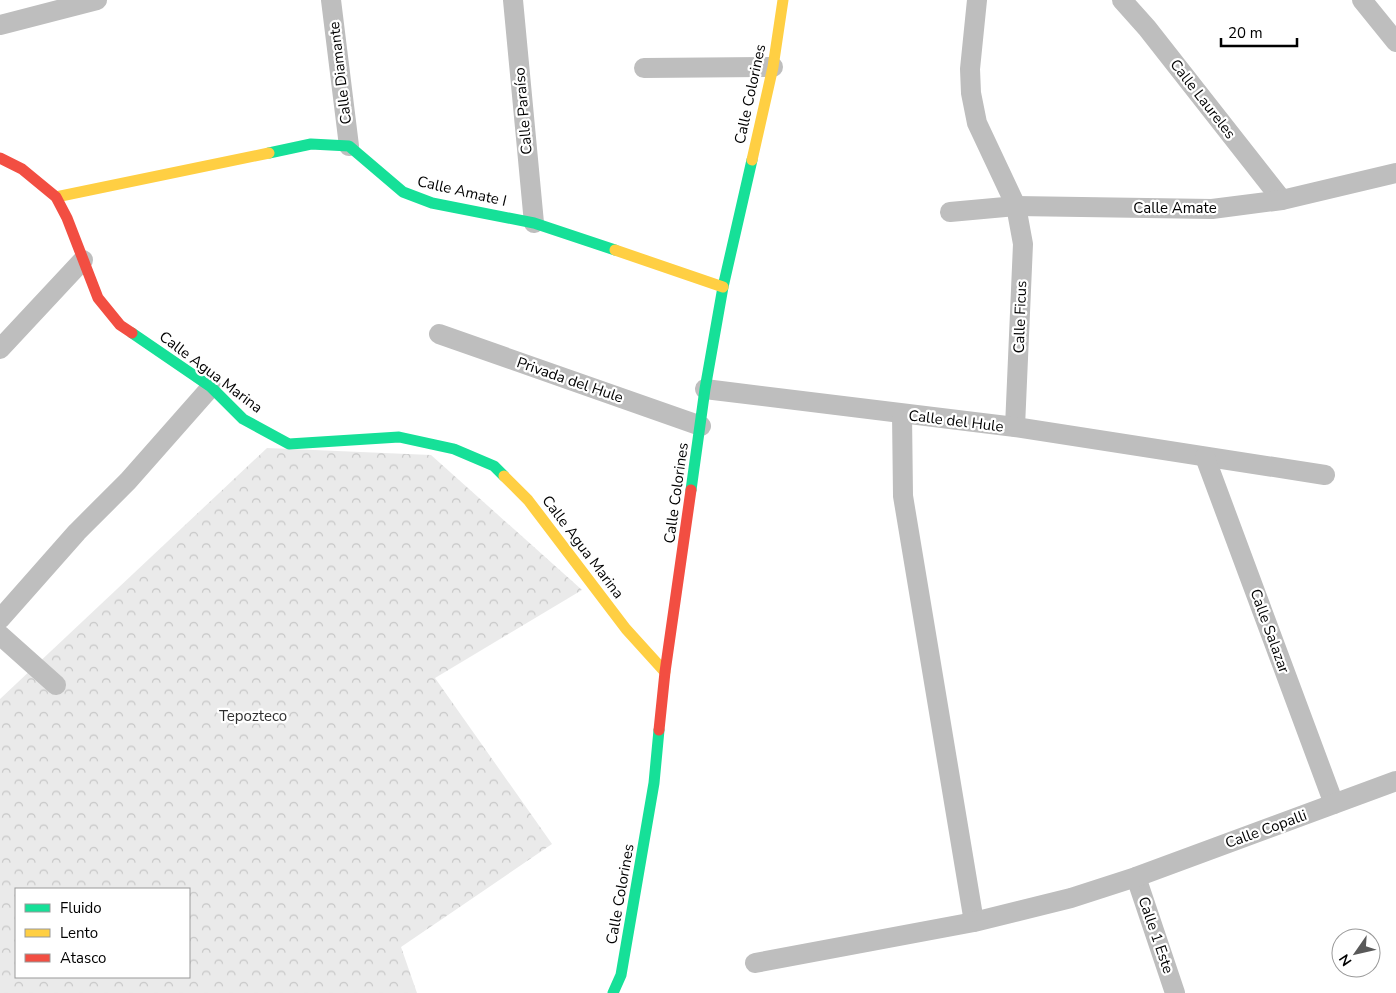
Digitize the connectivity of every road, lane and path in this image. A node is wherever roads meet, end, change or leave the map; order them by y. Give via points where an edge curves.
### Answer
1 (97, 0) edge
2 (331, 0) edge
3 (513, 0) edge
4 (783, 0) edge
5 (977, 0) edge
6 (1122, 0) edge
7 (1362, 0) edge
8 (0, 25) edge
9 (1396, 42) edge
10 (773, 67) junction
11 (644, 68) dead end
12 (349, 146) junction
13 (0, 158) edge
14 (1396, 173) edge
15 (56, 196) junction
16 (1282, 200) junction
17 (1016, 206) junction
18 (950, 212) dead end
19 (534, 223) junction
20 (83, 260) junction
21 (723, 287) junction
22 (440, 334) dead end
23 (0, 349) edge
24 (211, 387) junction
25 (705, 389) junction
26 (902, 414) junction
27 (701, 426) junction
28 (1015, 428) junction
29 (1205, 457) junction
30 (1325, 475) dead end
31 (0, 619) edge
32 (0, 635) edge
33 (665, 672) junction
34 (56, 685) dead end
35 (1396, 781) edge
36 (1334, 804) junction
37 (1136, 877) junction
38 (974, 922) junction
39 (755, 963) dead end
40 (613, 993) edge
41 (1176, 993) edge

1 - 8 street
2 - 12 street, Calle Diamante
3 - 19 street, Calle Paraíso
4 - 10 street, Calle Colorines
5 - 17 street, Calle Ficus via 971,92 977,123
6 - 16 street, Calle Laureles
7 - 9 street
10 - 11 street
10 - 21 street, Calle Colorines
12 - 15 street via 311,144
12 - 19 street, Calle Amate I via 403,192 432,203
13 - 15 street, Calle Agua Marina via 22,169
14 - 16 street, Calle Amate
15 - 20 street, Calle Agua Marina
16 - 17 street, Calle Amate via 1212,209
17 - 18 street, Calle Amate
17 - 28 street, Calle Ficus via 1023,244
19 - 21 street, Calle Amate I
20 - 23 street
20 - 24 street, Calle Agua Marina via 98,298 120,325
21 - 25 street, Calle Colorines
22 - 27 street, Privada del Hule
24 - 31 street
24 - 33 street, Calle Agua Marina via 244,418 289,444 399,437 454,449 494,466 528,500 626,629
25 - 26 street, Calle del Hule
25 - 27 street, Calle Colorines
26 - 28 street, Calle del Hule
26 - 38 street via 903,496
27 - 33 street, Calle Colorines
28 - 29 street, Calle del Hule
29 - 30 street, Calle del Hule
29 - 36 street, Calle Salazar
32 - 34 street
33 - 40 street, Calle Colorines via 654,783 621,975
35 - 36 street, Calle Copalli
36 - 37 street, Calle Copalli
37 - 38 street, Calle Copalli via 1071,898
37 - 41 street, Calle 1 Este
38 - 39 street, Calle Copalli

